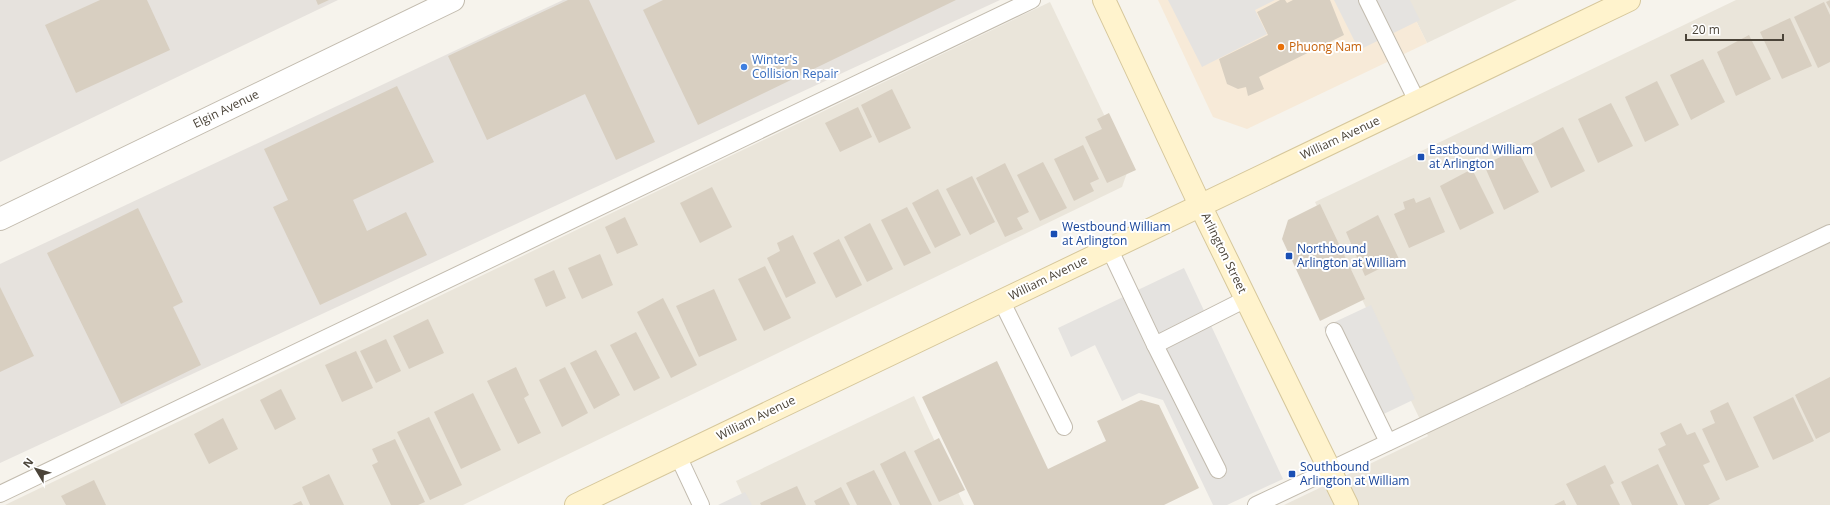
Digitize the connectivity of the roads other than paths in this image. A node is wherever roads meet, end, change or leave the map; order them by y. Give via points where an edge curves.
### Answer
1 (453, 0) edge
2 (1032, 0) edge
3 (1104, 0) edge
4 (1368, 0) edge
5 (1629, 0) edge
6 (1417, 101) junction
7 (1200, 204) junction
8 (2, 213) edge
9 (1830, 233) edge
10 (1110, 248) junction
11 (1246, 299) junction
12 (1001, 300) junction
13 (1334, 331) dead end
14 (1155, 345) junction
15 (1064, 427) dead end
16 (1388, 442) junction
17 (678, 456) junction
18 (1218, 470) dead end
19 (1330, 470) junction
20 (0, 494) edge
21 (576, 505) edge
22 (701, 505) edge
23 (1256, 505) edge
24 (1347, 505) edge

1 - 8 street, Elgin Avenue
2 - 20 lane
3 - 7 main road, Arlington Street
4 - 6 lane
5 - 6 main road, William Avenue
6 - 7 main road, William Avenue
7 - 10 main road, William Avenue
7 - 11 main road, Arlington Street
9 - 16 lane
10 - 12 main road, William Avenue
10 - 14 lane
11 - 14 lane
11 - 19 main road, Arlington Street
12 - 15 lane
12 - 17 main road, William Avenue
13 - 16 lane
14 - 18 lane
16 - 19 lane
17 - 21 main road, William Avenue
17 - 22 lane
19 - 23 lane
19 - 24 main road, Arlington Street

